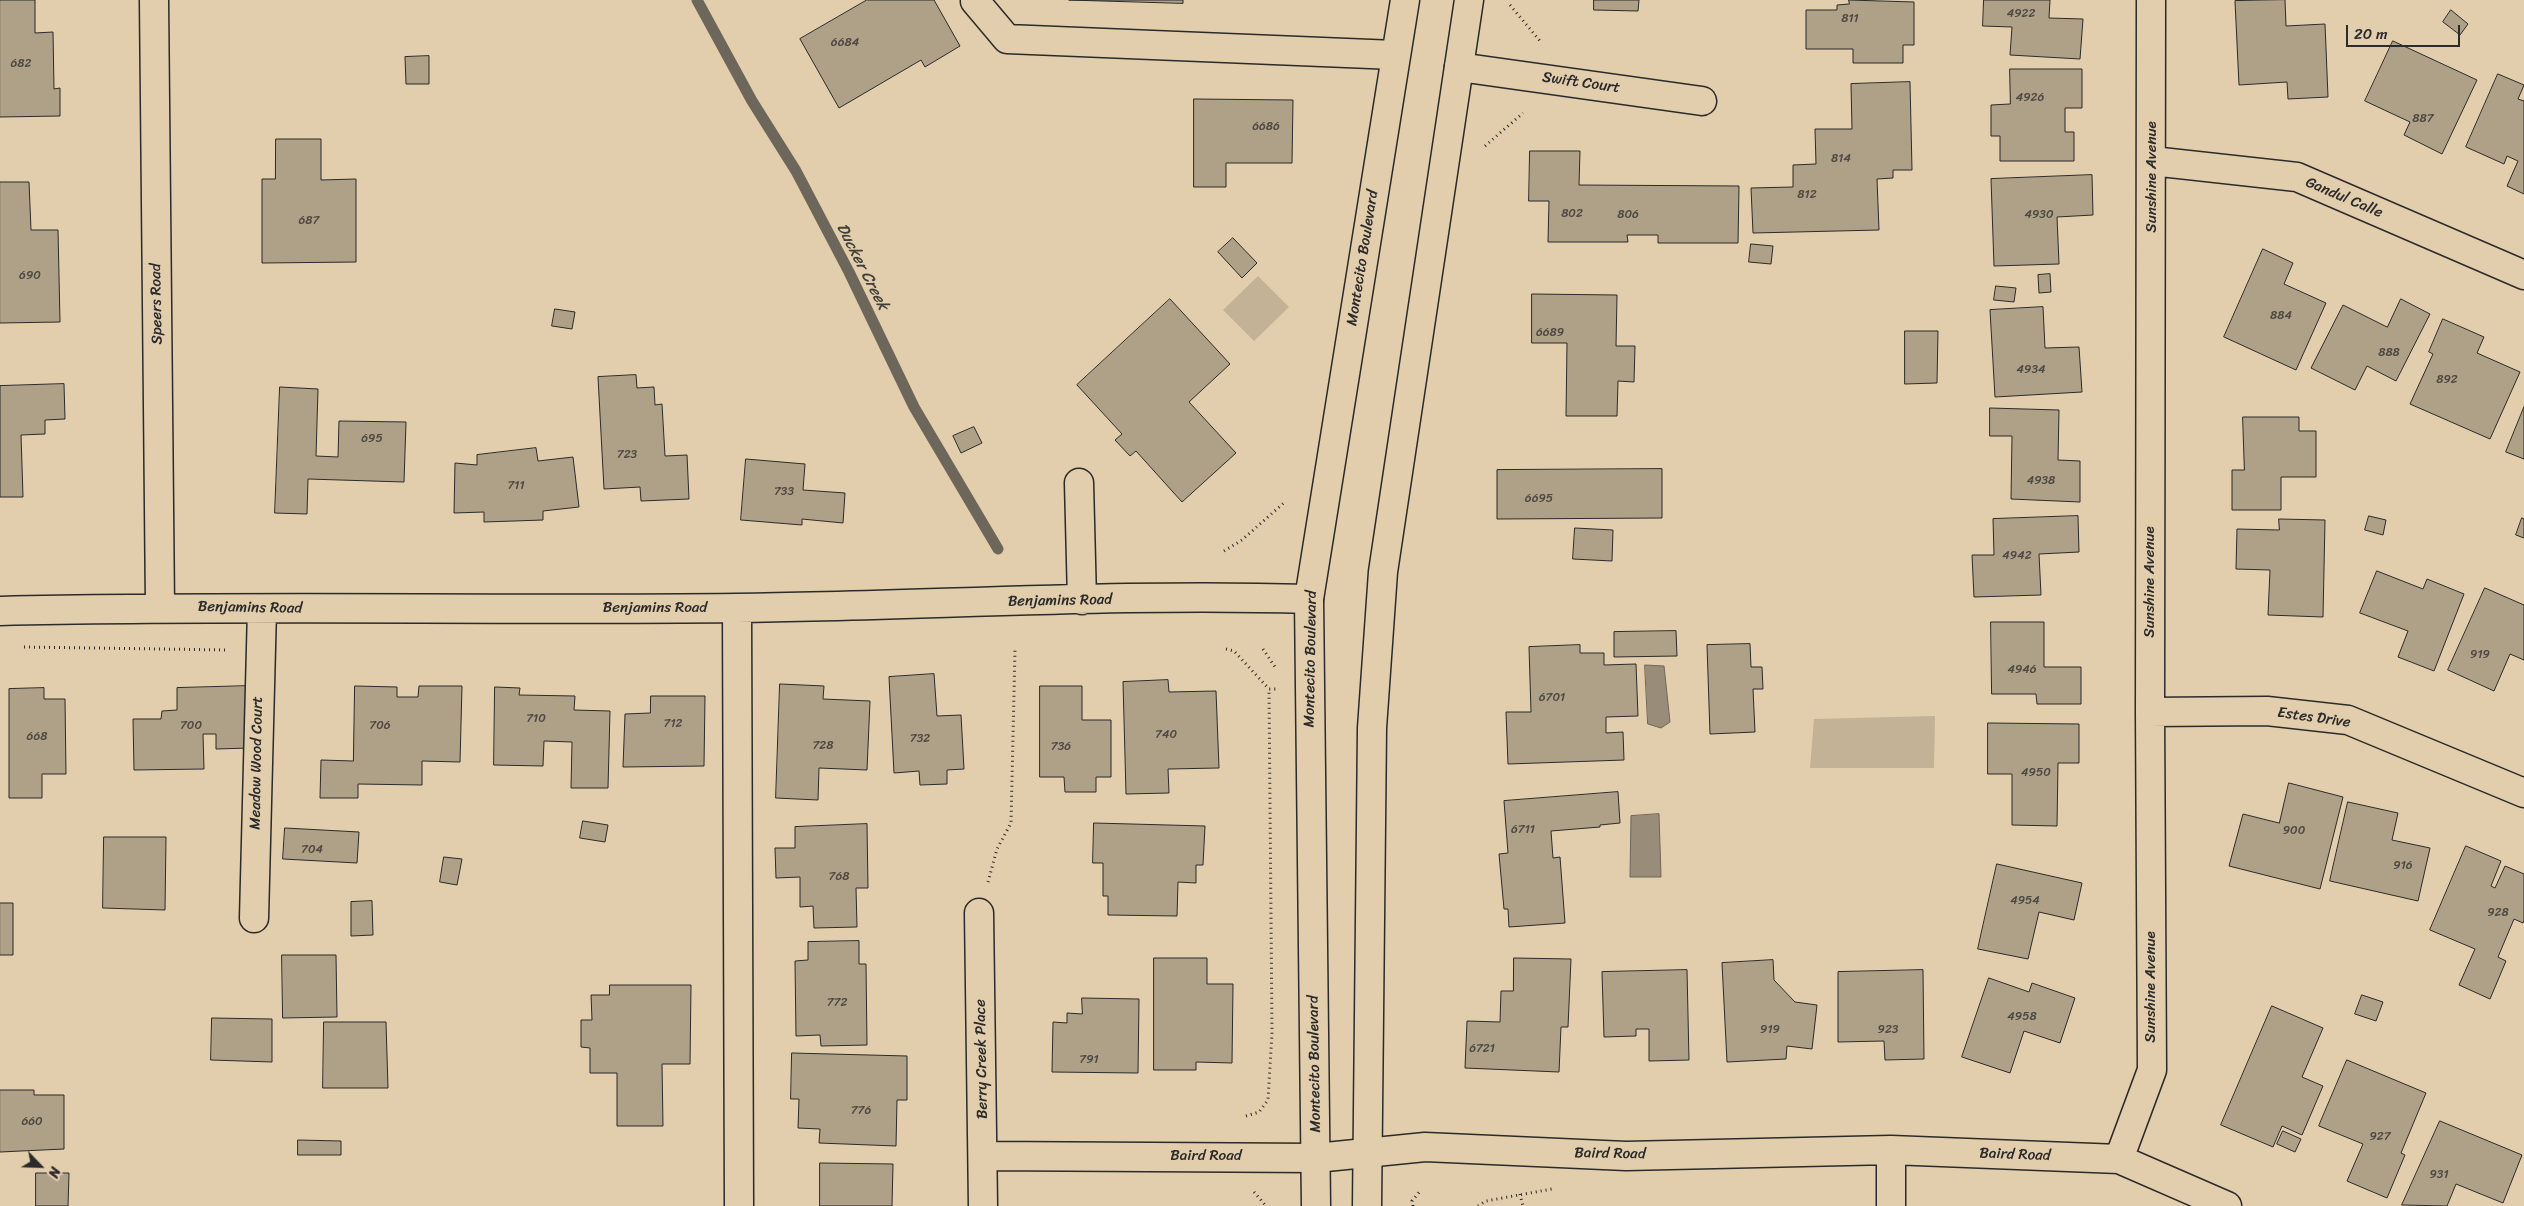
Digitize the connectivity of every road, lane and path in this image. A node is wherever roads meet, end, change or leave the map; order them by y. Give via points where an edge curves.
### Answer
1 (154, 0) edge
2 (1405, 0) edge
3 (1470, 0) edge
4 (2151, 0) edge
5 (975, 1) edge
6 (1510, 5) dead end
7 (1540, 41) dead end
8 (1396, 55) junction
9 (1460, 67) junction
10 (1702, 101) dead end
11 (1523, 114) dead end
12 (1486, 146) dead end
13 (2152, 161) junction
14 (2524, 275) edge
15 (1079, 483) dead end
16 (1286, 501) dead end
17 (1224, 551) dead end
18 (1309, 599) junction
19 (1082, 600) junction
20 (160, 607) junction
21 (737, 608) junction
22 (262, 609) junction
23 (0, 611) edge
24 (19, 647) dead end
25 (1226, 648) dead end
26 (1263, 649) dead end
27 (1014, 650) dead end
28 (260, 651) junction
29 (1277, 675) dead end
30 (1279, 682) dead end
31 (1269, 689) junction
32 (2150, 712) junction
33 (2524, 793) edge
34 (980, 913) joint
35 (254, 918) dead end
36 (1246, 1116) dead end
37 (1891, 1150) junction
38 (1367, 1154) junction
39 (984, 1156) junction
40 (1316, 1158) junction
41 (2119, 1159) junction
42 (1557, 1188) dead end
43 (1250, 1190) dead end
44 (1421, 1190) dead end
45 (1520, 1194) junction
46 (739, 1206) edge
47 (983, 1206) edge
48 (1266, 1206) edge
49 (1316, 1206) edge
50 (1367, 1206) edge
51 (1413, 1206) edge
52 (1478, 1206) edge
53 (1523, 1206) edge
54 (1891, 1206) edge
55 (2227, 1206) edge

1 - 20 street, Speers Road
2 - 8 street, Montecito Boulevard
3 - 9 street
4 - 13 street, Sunshine Avenue
5 - 8 street via 1007,38
6 - 7 path
8 - 18 street, Montecito Boulevard
9 - 10 street, Swift Court
9 - 38 street via 1383,572 1372,728
11 - 12 path
13 - 14 street, Gandul Calle via 2297,178
13 - 32 street, Sunshine Avenue
15 - 19 street
16 - 17 path via 1242,540
18 - 19 street, Benjamins Road
18 - 40 street, Montecito Boulevard
19 - 21 street, Benjamins Road
20 - 22 street, Benjamins Road
20 - 23 street, Benjamins Road
21 - 22 street, Benjamins Road
21 - 46 street
22 - 28 street, Meadow Wood Court
24 - 28 path
25 - 31 path via 1234,652
26 - 29 path
27 - 34 path via 1011,823 997,849
28 - 35 street, Meadow Wood Court
30 - 31 path via 1279,690
31 - 36 path via 1272,1042 1268,1100 1259,1112
32 - 33 street, Estes Drive via 2267,711 2348,720
32 - 41 street, Sunshine Avenue via 2152,1070
34 - 39 street, Berry Creek Place
37 - 38 street, Baird Road via 1626,1156 1425,1147
37 - 41 street, Baird Road
37 - 54 street
38 - 40 street, Baird Road
38 - 50 street
39 - 40 street, Baird Road
39 - 47 street, Berry Creek Place
40 - 49 street, Montecito Boulevard
41 - 55 street, Baird Road
42 - 45 path
43 - 48 path
44 - 51 path via 1412,1201
45 - 52 path via 1486,1201
45 - 53 path

